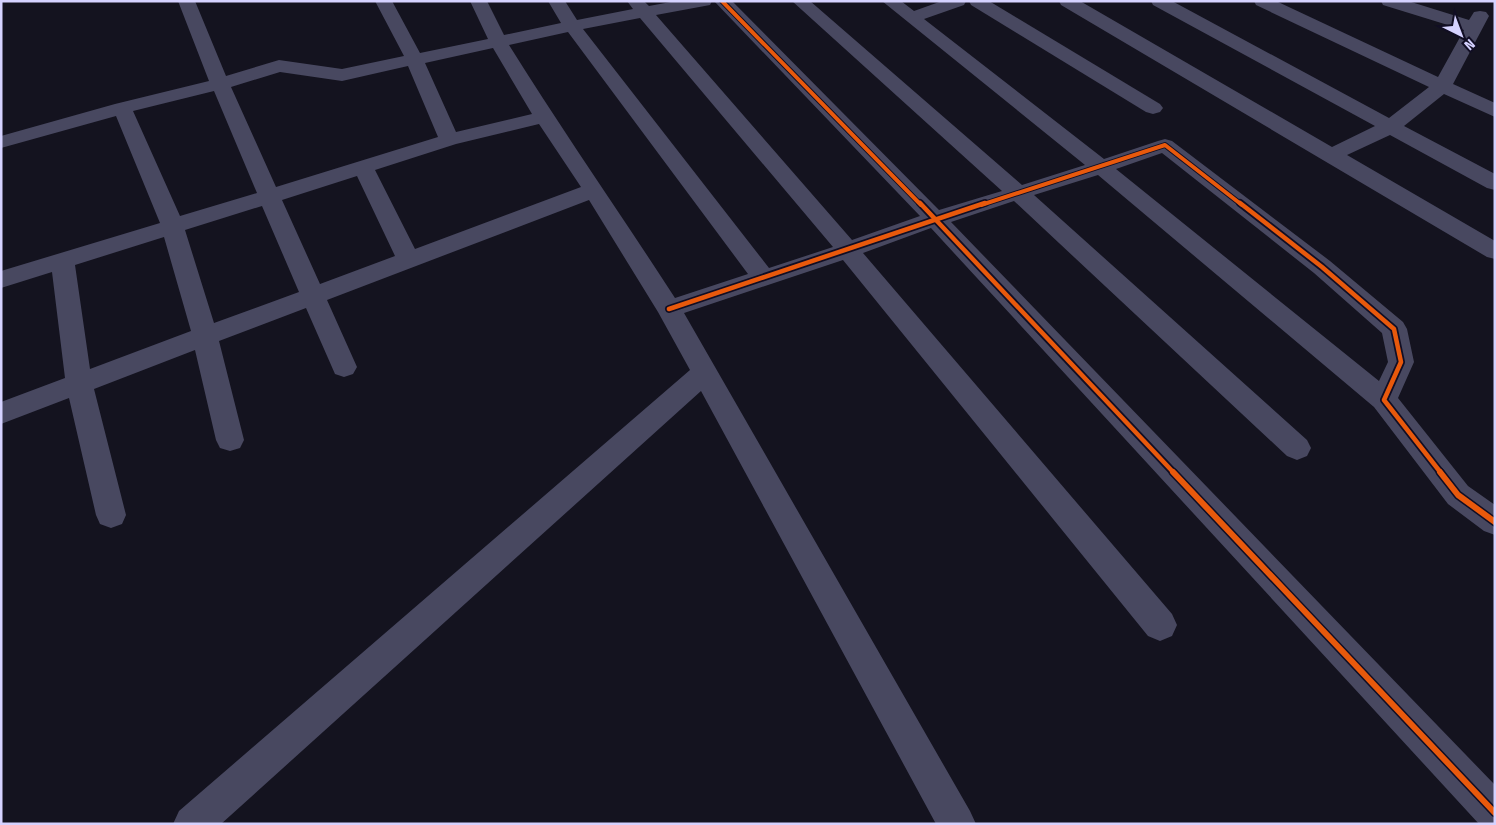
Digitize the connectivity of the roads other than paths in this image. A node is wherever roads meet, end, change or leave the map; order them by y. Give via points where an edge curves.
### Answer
1 (186, 1) edge
2 (384, 1) edge
3 (478, 1) edge
4 (556, 1) edge
5 (704, 1) edge
6 (722, 1) edge
7 (800, 1) edge
8 (890, 1) edge
9 (958, 1) edge
10 (977, 1) edge
11 (1067, 1) edge
12 (1159, 1) edge
13 (1262, 1) edge
14 (1389, 1) edge
15 (640, 8) edge
16 (1484, 16) edge
17 (912, 18) junction
18 (572, 26) junction
19 (499, 43) junction
20 (415, 60) junction
21 (220, 84) junction
22 (1442, 86) junction
23 (122, 108) junction
24 (1153, 108) dead end
25 (1495, 111) edge
26 (544, 117) junction
27 (1390, 127) junction
28 (449, 140) junction
29 (1, 142) edge
30 (1331, 155) junction
31 (363, 167) junction
32 (1101, 167) junction
33 (1495, 183) edge
34 (594, 190) junction
35 (1018, 193) junction
36 (270, 197) junction
37 (935, 218) junction
38 (173, 227) junction
39 (848, 250) junction
40 (1495, 251) edge
41 (62, 260) junction
42 (409, 260) junction
43 (763, 277) junction
44 (1, 280) edge
45 (314, 296) junction
46 (670, 309) junction
47 (204, 336) junction
48 (344, 367) dead end
49 (705, 372) junction
50 (79, 383) junction
51 (1384, 400) junction
52 (1, 412) edge
53 (230, 440) dead end
54 (1297, 448) dead end
55 (111, 515) dead end
56 (1495, 522) edge
57 (1160, 625) dead end
58 (1495, 813) edge
59 (1495, 819) edge
60 (192, 824) edge
61 (957, 824) edge
62 (1488, 824) edge

1 - 21 street
2 - 20 street
3 - 19 street
4 - 18 street
5 - 15 street
6 - 37 street
7 - 35 street
8 - 17 street
9 - 17 street
10 - 24 street
11 - 30 street
12 - 27 street
13 - 22 street
14 - 16 street
15 - 18 street
15 - 39 street
16 - 22 street
17 - 32 street
18 - 19 street
18 - 43 street
19 - 20 street
19 - 26 street
20 - 21 street via 342,75 279,66
20 - 28 street
21 - 23 street
21 - 36 street
22 - 25 street
22 - 27 street
23 - 29 street
23 - 38 street
26 - 28 street
26 - 34 street
27 - 30 street
27 - 33 street
28 - 31 street
30 - 40 street
31 - 36 street
31 - 42 street
32 - 35 street
32 - 51 street
32 - 51 street via 1165,145 1322,267 1394,329 1401,362
34 - 42 street
34 - 46 street
35 - 37 street
35 - 54 street
36 - 38 street
36 - 45 street
37 - 39 street
37 - 58 street
38 - 41 street
38 - 47 street
39 - 43 street
39 - 57 street
41 - 44 street
41 - 50 street
42 - 45 street
43 - 46 street
45 - 47 street
45 - 48 street
46 - 49 street
47 - 50 street
47 - 53 street
49 - 60 street
49 - 61 street
50 - 52 street
50 - 55 street
51 - 56 street via 1458,495
59 - 62 street

